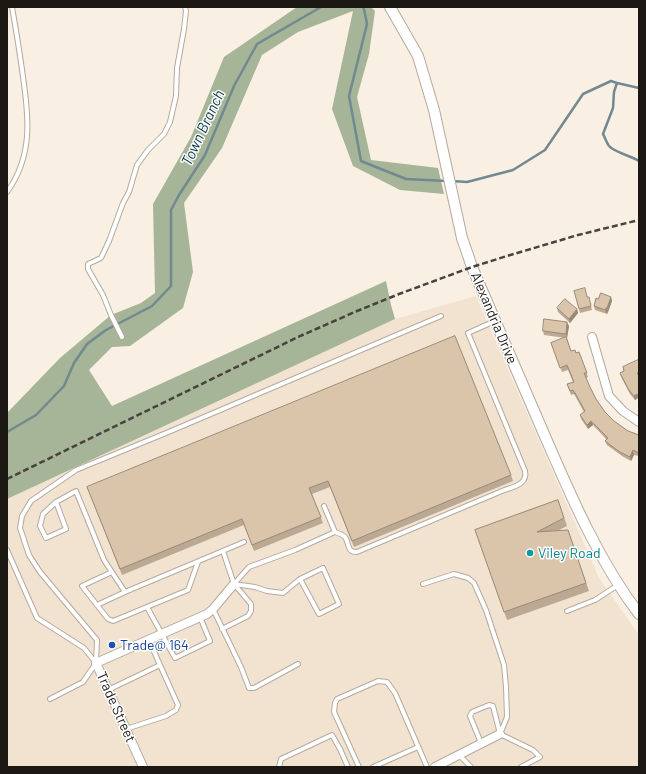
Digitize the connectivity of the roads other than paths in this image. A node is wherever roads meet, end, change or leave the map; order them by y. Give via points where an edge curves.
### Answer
1 (12, 7) edge
2 (185, 7) edge
3 (390, 7) edge
4 (7, 192) edge
5 (441, 316) dead end
6 (495, 321) junction
7 (122, 337) dead end
8 (592, 337) dead end
9 (639, 422) edge
10 (56, 502) junction
11 (324, 506) dead end
12 (335, 532) junction
13 (244, 542) dead end
14 (7, 550) edge
15 (223, 551) junction
16 (198, 562) junction
17 (112, 572) junction
18 (300, 579) junction
19 (234, 584) junction
20 (423, 584) dead end
21 (619, 585) junction
22 (125, 592) junction
23 (97, 605) junction
24 (147, 607) junction
25 (213, 609) junction
26 (567, 611) dead end
27 (639, 614) edge
28 (200, 617) junction
29 (222, 629) junction
30 (162, 634) junction
31 (149, 640) junction
32 (96, 664) junction
33 (298, 664) dead end
34 (160, 665) junction
35 (108, 690) junction
36 (50, 699) dead end
37 (126, 728) junction
38 (500, 734) junction
39 (481, 743) junction
40 (418, 746) junction
41 (459, 755) junction
42 (143, 767) edge
43 (279, 767) edge
44 (348, 767) edge
45 (359, 767) edge
46 (373, 767) edge
47 (427, 767) edge
48 (435, 767) edge
49 (471, 767) edge
50 (521, 767) edge

1 - 4 lane via 27,106 28,130 23,162
2 - 7 lane via 176,96 170,122 164,134 137,165 101,258 88,264 88,269
3 - 6 street, Alexandria Drive via 418,56 434,110 462,238
5 - 32 lane via 76,470 31,501 22,516 20,528 29,555 40,572 97,640
6 - 12 lane via 468,333 525,471 524,480 519,485 357,552 350,550 344,536
6 - 21 street, Alexandria Drive via 568,491 589,534
8 - 9 street via 609,396 623,411
10 - 10 lane via 43,514 40,526 46,538 66,529
10 - 17 lane via 76,492 104,560
11 - 12 lane
12 - 19 lane via 249,567
13 - 15 lane
14 - 32 lane via 37,618 84,648
15 - 16 lane
15 - 19 lane
16 - 22 lane
16 - 24 lane via 188,590
17 - 22 lane
17 - 23 lane via 82,586
18 - 18 lane via 323,568 339,604 319,614
18 - 19 lane via 283,593
19 - 25 street, Trade Street
19 - 29 lane via 251,604 251,611 248,616
20 - 38 lane via 454,574 468,578 474,583 504,665 507,717
21 - 26 lane via 595,600
21 - 27 street, Alexandria Drive
22 - 23 lane
23 - 24 lane via 108,619 113,621
24 - 30 lane
25 - 28 street, Trade Street
25 - 29 lane
28 - 30 street, Trade Street
28 - 30 lane via 210,641 175,658
29 - 33 lane via 249,688 254,688
30 - 31 street, Trade Street
31 - 32 street, Trade Street
31 - 34 lane
32 - 35 street, Trade Street
32 - 36 lane via 83,682
34 - 35 lane
34 - 37 lane via 178,705 176,710 166,716
35 - 37 street, Trade Street
37 - 42 street, Trade Street
38 - 39 street
38 - 39 lane via 493,706 489,705 472,712 470,716
38 - 50 lane via 533,750 540,757
39 - 41 street
40 - 45 lane via 395,693 387,682 378,681 337,699 335,703 334,712
40 - 46 lane
40 - 47 lane
41 - 48 street
41 - 49 lane
43 - 44 lane via 281,759 332,735

